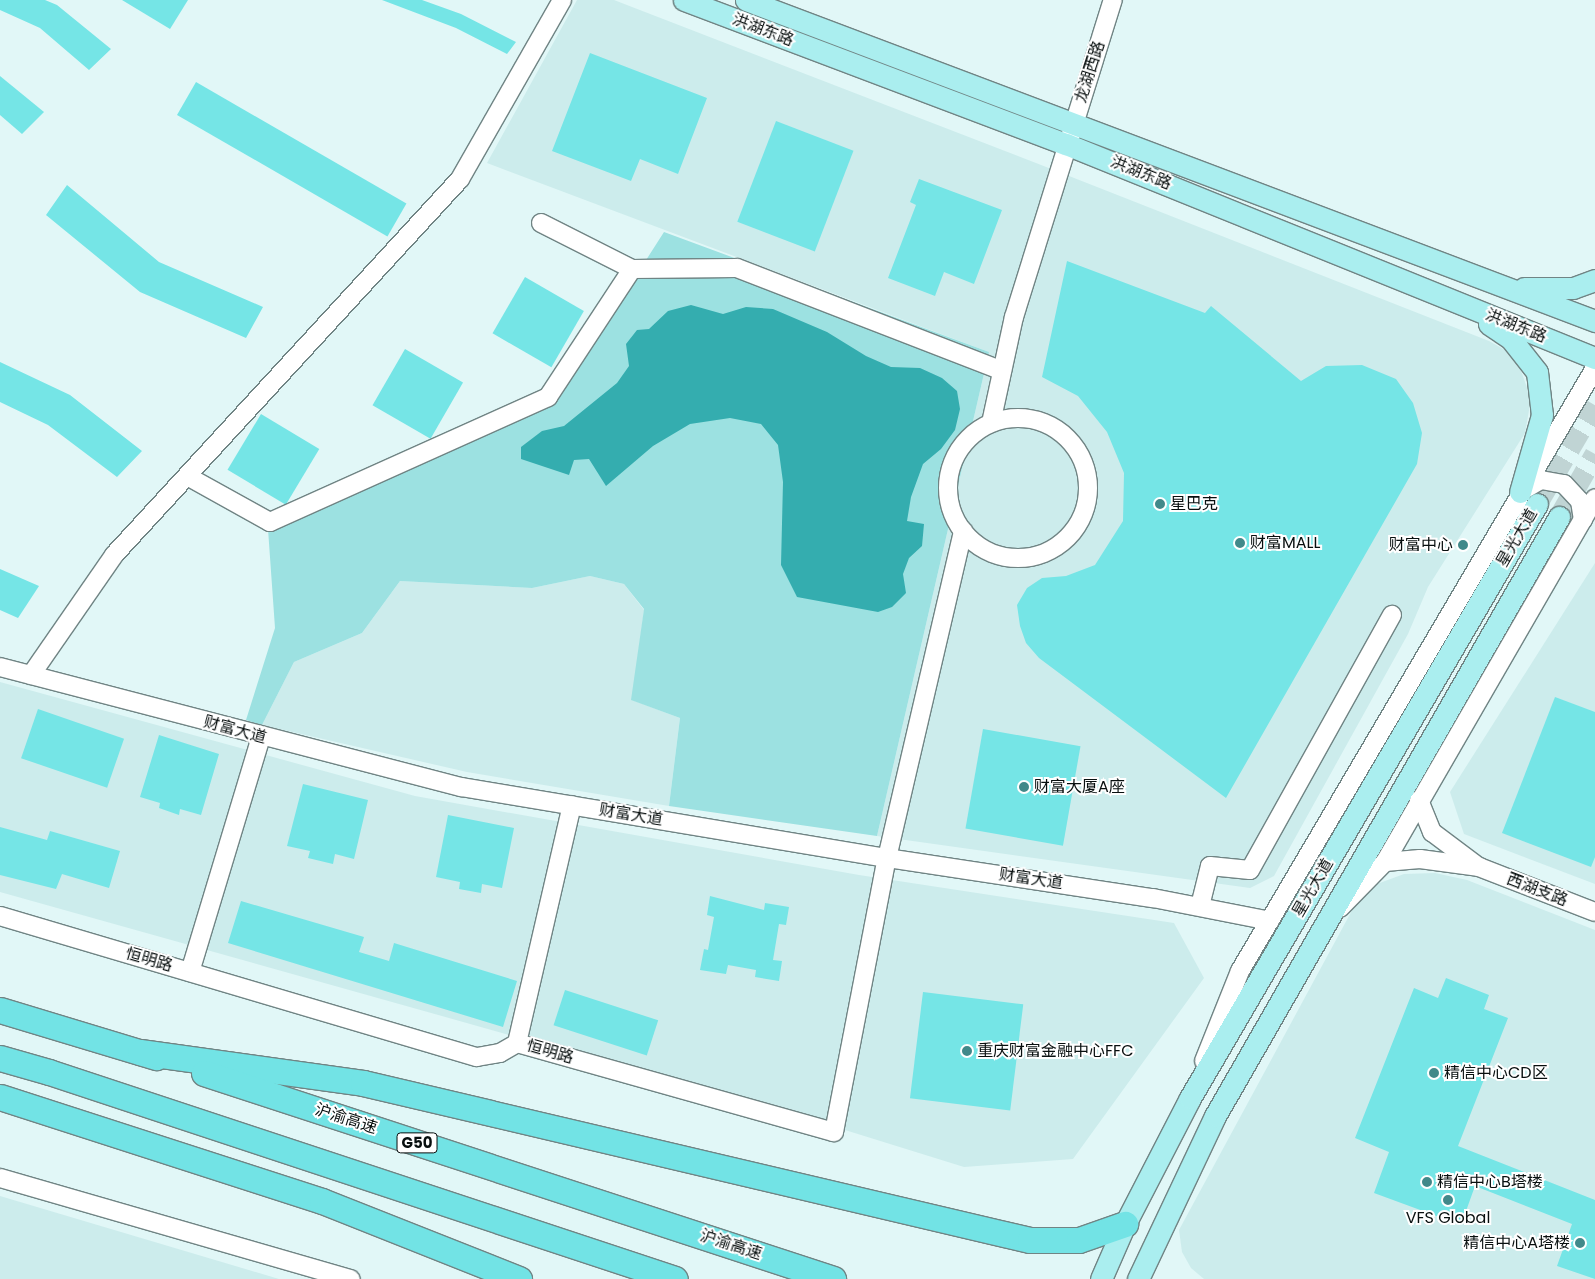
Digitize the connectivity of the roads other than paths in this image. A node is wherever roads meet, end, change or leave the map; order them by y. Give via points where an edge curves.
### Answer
1 (562, 0) edge
2 (684, 0) edge
3 (746, 0) edge
4 (1113, 0) edge
5 (1073, 123) junction
6 (1066, 144) junction
7 (541, 223) dead end
8 (632, 269) junction
9 (1595, 280) edge
10 (1512, 288) junction
11 (1458, 303) junction
12 (1595, 321) edge
13 (1595, 358) edge
14 (1595, 368) edge
15 (1002, 371) junction
16 (991, 423) junction
17 (187, 476) junction
18 (1528, 498) junction
19 (1595, 498) edge
20 (1558, 517) tunnel mouth
21 (1582, 520) junction
22 (963, 531) junction
23 (1392, 615) dead end
24 (0, 667) edge
25 (31, 675) junction
26 (260, 737) junction
27 (1419, 800) junction
28 (572, 805) junction
29 (887, 858) junction
30 (1384, 862) junction
31 (1479, 867) junction
32 (1200, 906) junction
33 (1595, 912) edge
34 (0, 916) edge
35 (1270, 921) junction
36 (1324, 925) junction
37 (190, 972) junction
38 (0, 1010) edge
39 (517, 1042) junction
40 (140, 1052) junction
41 (0, 1058) edge
42 (0, 1097) edge
43 (1190, 1098) junction
44 (0, 1178) edge
45 (1125, 1224) junction
46 (346, 1278) edge
47 (519, 1279) edge
48 (675, 1279) edge
49 (834, 1279) edge
50 (1101, 1279) edge
51 (1138, 1279) edge

1 - 17 street via 460,179
2 - 6 main road, 洪湖东路
3 - 5 main road, 洪湖东路
4 - 5 street, 龙湖西路
5 - 6 street, 龙湖西路
5 - 10 main road, 洪湖东路
6 - 11 main road, 洪湖东路
6 - 15 street, 龙湖西路 via 1014,317
7 - 8 street
8 - 15 street via 737,268
8 - 17 street via 548,397 270,522
9 - 10 main road via 1573,288
10 - 12 main road, 洪湖东路
11 - 13 main road, 洪湖东路
11 - 18 main road, 星光大道 via 1511,339 1537,372 1542,415
14 - 18 street
15 - 16 street, 龙湖西路
16 - 22 street via 956,454 948,476 948,500
16 - 22 street via 1014,418 1037,420 1058,430 1074,446 1085,466 1089,489 1085,511 1057,547 1036,556 1014,558 991,553
17 - 25 street via 114,555
18 - 21 street via 1541,480 1564,484 1580,501
18 - 35 street
18 - 43 main road, 星光大道
19 - 21 street
20 - 36 main road, 星光大道
21 - 27 street
22 - 29 street
23 - 32 street via 1250,870 1210,866
24 - 25 street, 财富大道
25 - 26 street, 财富大道
26 - 28 street, 财富大道 via 462,787
26 - 37 street
27 - 30 street
27 - 31 street via 1432,832
28 - 29 street, 财富大道
28 - 39 street
29 - 32 street, 财富大道
29 - 39 street, 恒明路 via 834,1132
30 - 31 street via 1420,859
30 - 36 street
31 - 33 street, 西湖支路
32 - 35 street, 财富大道
34 - 37 street, 恒明路
35 - 43 street via 1237,977
36 - 51 main road, 星光大道 via 1216,1116
37 - 39 street, 恒明路 via 477,1057 500,1053
38 - 40 highway, 沪渝高速 / G50
40 - 45 highway via 363,1083 1030,1240 1079,1240
40 - 49 highway, 沪渝高速 / G50
41 - 48 highway
42 - 47 highway via 322,1201
43 - 45 main road, 星光大道
44 - 46 street
45 - 50 main road, 星光大道

